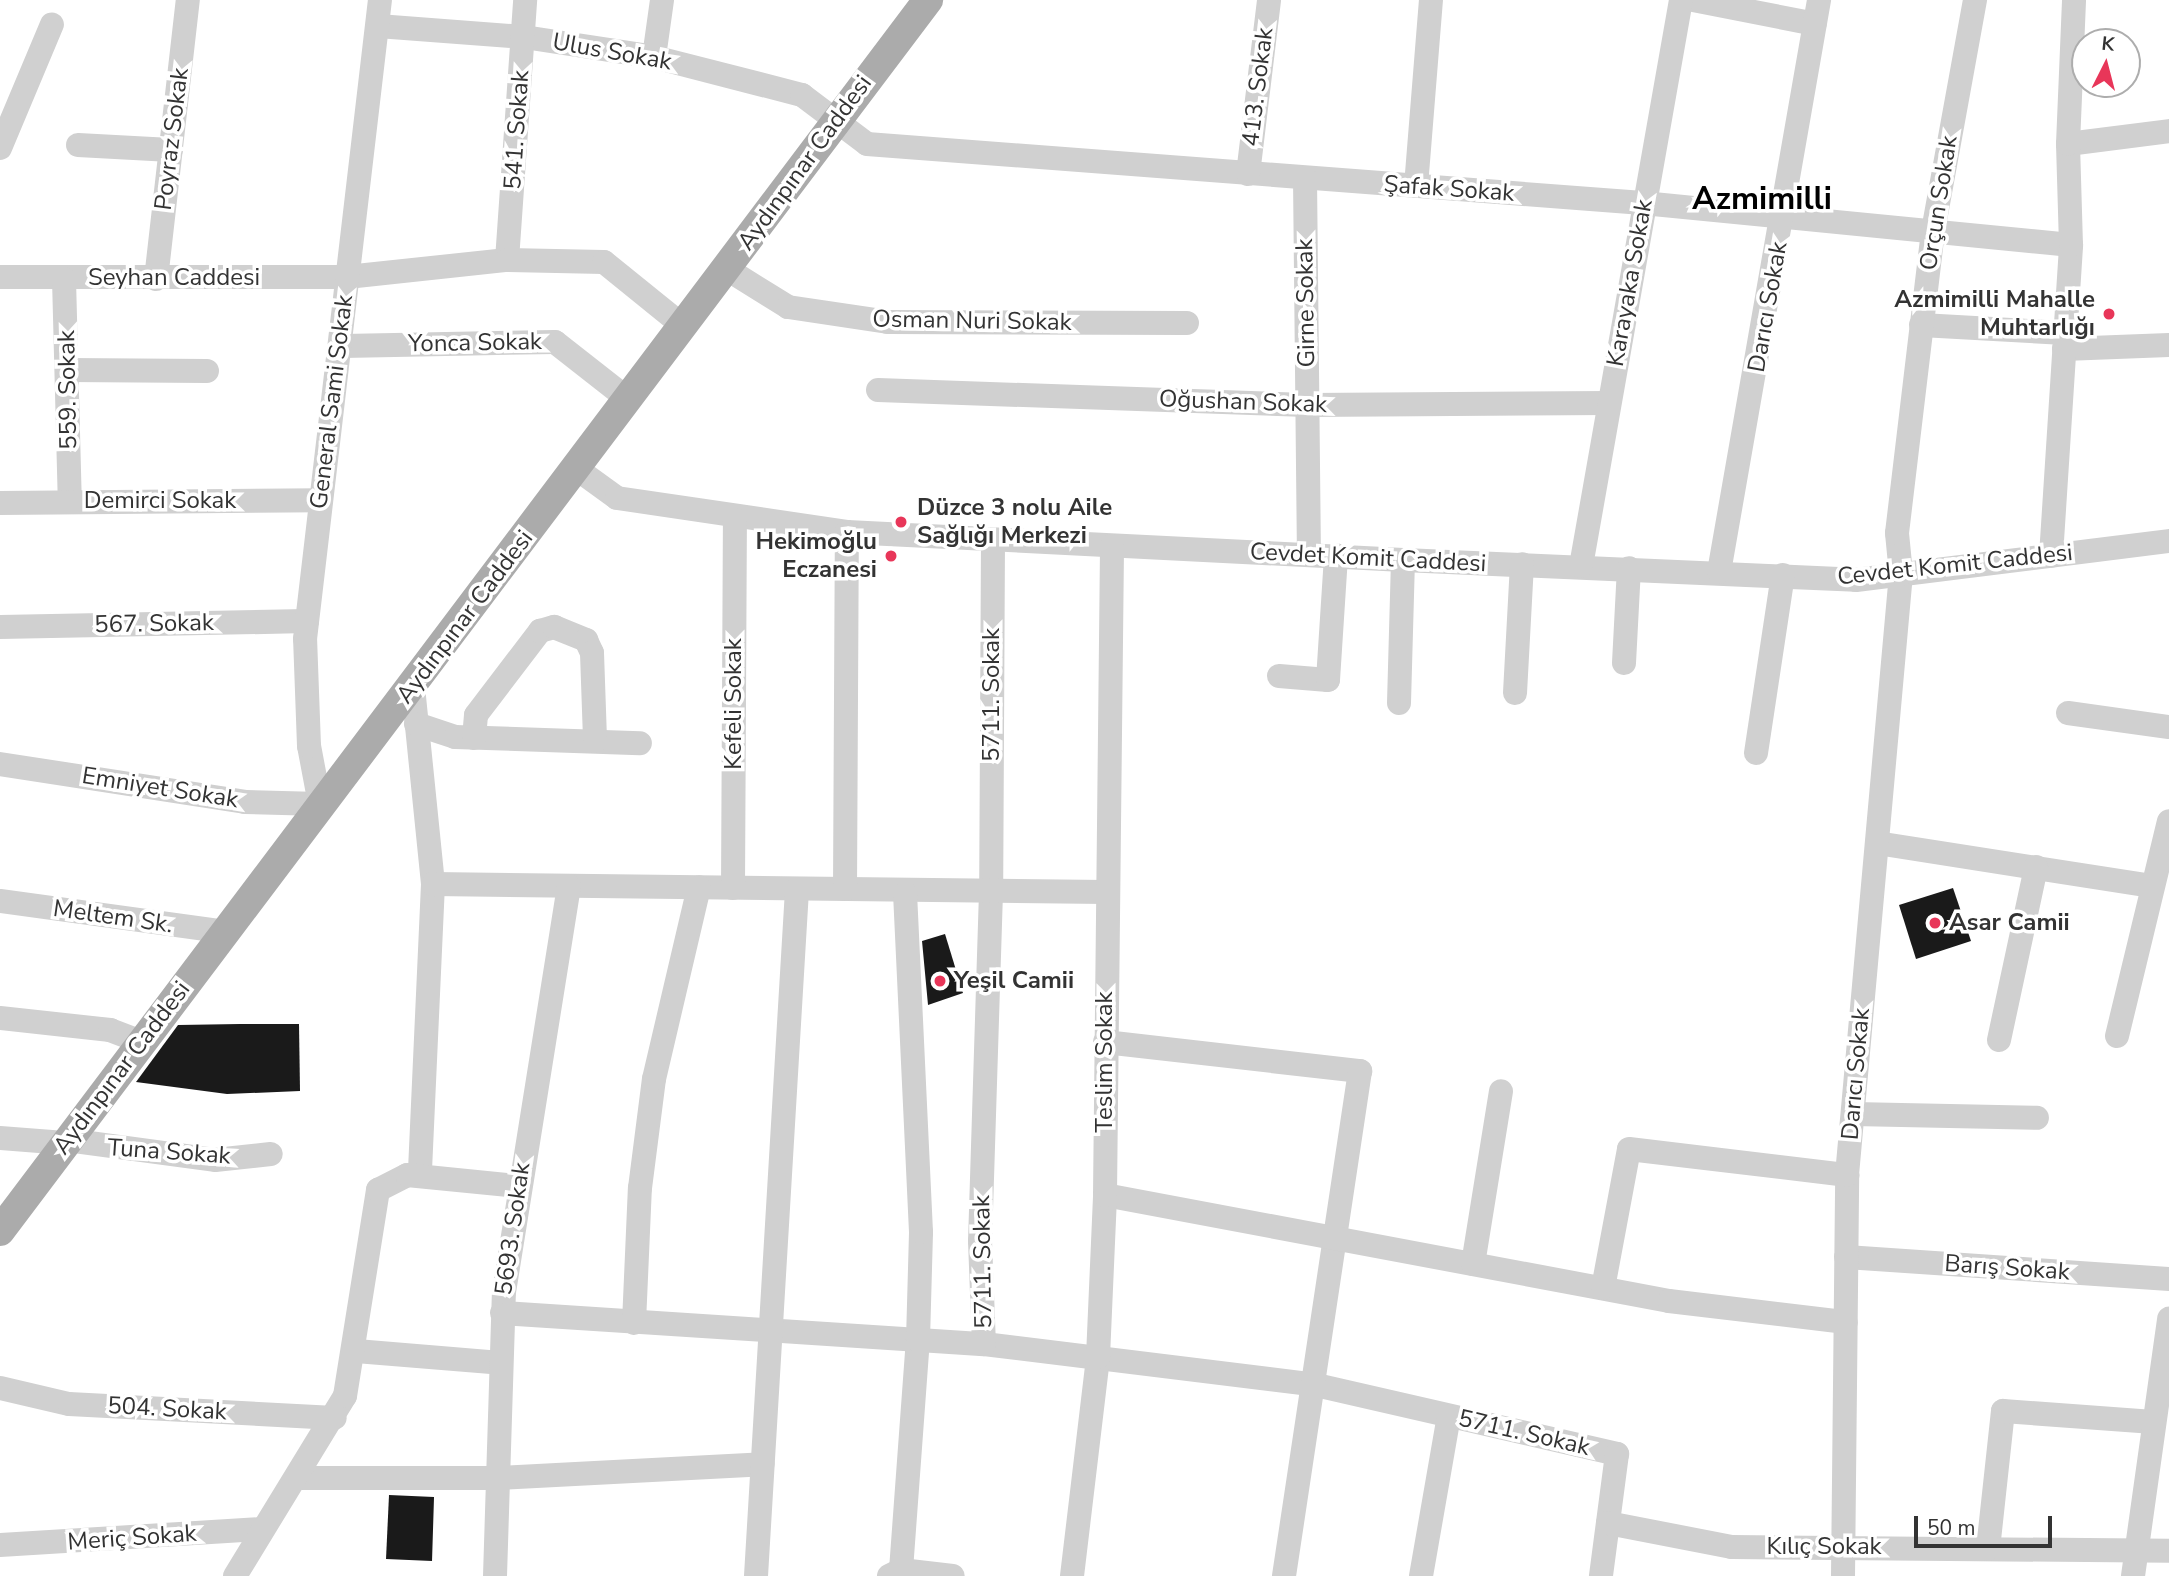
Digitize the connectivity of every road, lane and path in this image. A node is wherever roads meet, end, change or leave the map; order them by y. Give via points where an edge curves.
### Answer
1 (188, 0) edge
2 (380, 0) edge
3 (525, 0) edge
4 (662, 0) edge
5 (928, 0) edge
6 (1269, 0) edge
7 (1431, 0) edge
8 (1681, 0) edge
9 (1693, 0) edge
10 (1975, 0) edge
11 (2074, 0) edge
12 (1817, 12) edge
13 (52, 24) dead end
14 (378, 26) junction
15 (524, 37) junction
16 (654, 57) junction
17 (837, 117) junction
18 (2169, 131) edge
19 (2068, 144) junction
20 (78, 145) dead end
21 (0, 148) edge
22 (171, 150) junction
23 (1248, 174) junction
24 (1305, 178) junction
25 (1416, 186) junction
26 (1643, 203) junction
27 (1784, 216) junction
28 (1933, 231) junction
29 (2071, 245) junction
30 (507, 260) junction
31 (727, 269) junction
32 (0, 277) edge
33 (347, 277) junction
34 (64, 279) junction
35 (156, 279) junction
36 (1187, 323) dead end
37 (1922, 325) junction
38 (683, 327) junction
39 (2064, 341) junction
40 (2169, 345) edge
41 (343, 346) junction
42 (68, 370) junction
43 (207, 372) dead end
44 (878, 390) dead end
45 (629, 400) junction
46 (1609, 403) junction
47 (1308, 405) junction
48 (577, 469) junction
49 (320, 500) junction
50 (70, 502) junction
51 (0, 503) edge
52 (735, 520) junction
53 (847, 532) junction
54 (993, 540) junction
55 (2169, 541) edge
56 (1112, 546) junction
57 (1309, 555) junction
58 (1336, 555) junction
59 (2050, 556) junction
60 (1403, 560) junction
61 (1522, 564) junction
62 (1581, 566) junction
63 (1629, 568) junction
64 (1719, 572) junction
65 (1901, 574) junction
66 (1783, 575) junction
67 (307, 621) junction
68 (0, 627) edge
69 (1624, 663) dead end
70 (1279, 676) dead end
71 (413, 687) junction
72 (1516, 693) dead end
73 (1399, 703) dead end
74 (2068, 713) dead end
75 (416, 724) junction
76 (2169, 727) edge
77 (474, 738) junction
78 (595, 741) junction
79 (640, 743) dead end
80 (1756, 753) dead end
81 (0, 764) edge
82 (320, 804) junction
83 (2169, 821) edge
84 (1877, 843) junction
85 (2036, 867) junction
86 (433, 884) junction
87 (569, 886) junction
88 (2153, 886) junction
89 (699, 887) junction
90 (733, 887) junction
91 (797, 889) junction
92 (845, 889) junction
93 (991, 892) junction
94 (1106, 892) junction
95 (905, 893) junction
96 (0, 901) edge
97 (226, 932) junction
98 (0, 1018) edge
99 (2117, 1036) dead end
100 (1999, 1040) dead end
101 (141, 1042) junction
102 (1105, 1042) junction
103 (1501, 1091) dead end
104 (1853, 1114) junction
105 (2037, 1118) dead end
106 (0, 1138) edge
107 (66, 1141) junction
108 (271, 1154) dead end
109 (420, 1175) junction
110 (1847, 1175) junction
111 (518, 1186) junction
112 (1105, 1195) junction
113 (0, 1231) edge
114 (1337, 1239) junction
115 (1846, 1257) junction
116 (1473, 1264) junction
117 (2169, 1279) edge
118 (1603, 1288) junction
119 (502, 1313) junction
120 (2169, 1319) edge
121 (634, 1322) junction
122 (1846, 1322) junction
123 (769, 1331) junction
124 (918, 1340) junction
125 (984, 1344) junction
126 (356, 1351) junction
127 (1098, 1357) junction
128 (501, 1363) junction
129 (1315, 1385) junction
130 (0, 1388) edge
131 (1449, 1416) junction
132 (335, 1418) junction
133 (2154, 1422) junction
134 (763, 1464) junction
135 (297, 1478) junction
136 (499, 1478) junction
137 (1608, 1523) junction
138 (263, 1529) junction
139 (0, 1545) edge
140 (1844, 1547) junction
141 (1988, 1549) junction
142 (2136, 1551) junction
143 (2169, 1551) edge
144 (897, 1574) edge
145 (235, 1576) edge
146 (495, 1576) edge
147 (756, 1576) edge
148 (953, 1576) edge
149 (1072, 1576) edge
150 (1284, 1576) edge
151 (1421, 1576) edge
152 (1601, 1576) edge
153 (1843, 1576) edge
154 (2133, 1576) edge

1 - 22 street, Poyraz Sokak
2 - 14 street, General Sami Sokak
3 - 15 street, 541. Sokak
4 - 16 street
5 - 17 main road, Aydınpınar Caddesi
6 - 23 street, 413. Sokak
7 - 25 street
8 - 26 street, Karayaka Sokak
9 - 12 street
10 - 28 street, Orçun Sokak
11 - 19 street
12 - 27 street, Darıcı Sokak
13 - 21 street
14 - 15 street, Ulus Sokak
14 - 33 street, General Sami Sokak
15 - 16 street, Ulus Sokak
15 - 30 street, 541. Sokak
16 - 17 street, Ulus Sokak via 802,96
17 - 23 street, Şafak Sokak via 867,144
17 - 31 main road, Aydınpınar Caddesi
18 - 19 street
19 - 29 street
20 - 22 street
22 - 35 street, Poyraz Sokak
23 - 24 street, Şafak Sokak
24 - 25 street, Şafak Sokak
24 - 47 street, Girne Sokak
25 - 26 street, Şafak Sokak
26 - 27 street, Şafak Sokak
26 - 46 street, Karayaka Sokak
27 - 28 street, Şafak Sokak
27 - 64 street, Darıcı Sokak
28 - 29 street, Şafak Sokak
28 - 37 street, Orçun Sokak
29 - 39 street
30 - 33 street, Seyhan Caddesi
30 - 38 street, Seyhan Caddesi via 604,262
31 - 36 street, Osman Nuri Sokak via 788,307 888,322
31 - 38 main road, Aydınpınar Caddesi
32 - 34 street, Seyhan Caddesi
33 - 35 street, Seyhan Caddesi
33 - 41 street, General Sami Sokak
34 - 35 street, Seyhan Caddesi
34 - 42 street, 559. Sokak
37 - 39 street
37 - 65 street, Orçun Sokak via 1897,533
38 - 45 main road, Aydınpınar Caddesi
39 - 40 street
39 - 59 street
41 - 45 street, Yonca Sokak via 555,342
41 - 49 street, General Sami Sokak
42 - 43 street
42 - 50 street, 559. Sokak
44 - 47 street, Oğushan Sokak
45 - 48 main road, Aydınpınar Caddesi
46 - 47 street, Oğushan Sokak
46 - 62 street, Karayaka Sokak
47 - 57 street, Girne Sokak
48 - 52 street, Cevdet Komit Caddesi via 617,498
48 - 71 main road, Aydınpınar Caddesi
49 - 50 street, Demirci Sokak
49 - 67 street, General Sami Sokak
50 - 51 street, Demirci Sokak
52 - 53 street, Cevdet Komit Caddesi
52 - 90 street, Kefeli Sokak
53 - 54 street, Cevdet Komit Caddesi
53 - 92 street
54 - 56 street, Cevdet Komit Caddesi
54 - 93 street, 5711. Sokak
55 - 59 street, Cevdet Komit Caddesi
56 - 57 street, Cevdet Komit Caddesi
56 - 94 street, Teslim Sokak
57 - 58 street, Cevdet Komit Caddesi
58 - 60 street, Cevdet Komit Caddesi
58 - 70 street via 1328,680
59 - 65 street, Cevdet Komit Caddesi
60 - 61 street, Cevdet Komit Caddesi
60 - 73 street
61 - 62 street, Cevdet Komit Caddesi
61 - 72 street
62 - 63 street, Cevdet Komit Caddesi
63 - 64 street, Cevdet Komit Caddesi
63 - 69 street
64 - 66 street, Cevdet Komit Caddesi
65 - 66 street, Cevdet Komit Caddesi via 1856,580
65 - 84 street, Darıcı Sokak
66 - 80 street
67 - 68 street, 567. Sokak
67 - 82 street, General Sami Sokak via 309,746
71 - 75 street
71 - 82 main road, Aydınpınar Caddesi
74 - 76 street
75 - 77 street
75 - 86 street
77 - 78 street
77 - 78 street via 476,715 540,631 554,627 586,640 592,653
78 - 79 street
81 - 82 street, Emniyet Sokak via 245,802
82 - 97 main road, Aydınpınar Caddesi
83 - 88 street
84 - 85 street
84 - 104 street, Darıcı Sokak
85 - 88 street
85 - 100 street
86 - 87 street
86 - 109 street
87 - 89 street
87 - 111 street, 5693. Sokak
88 - 99 street
89 - 90 street
89 - 121 street via 654,1079 640,1188
90 - 91 street
91 - 92 street
91 - 123 street
92 - 95 street
93 - 94 street
93 - 95 street
93 - 125 street, 5711. Sokak via 980,1241
94 - 102 street, Teslim Sokak
95 - 124 street via 921,1232
96 - 97 street, Meltem Sk.
97 - 101 main road, Aydınpınar Caddesi
98 - 101 street via 110,1030
101 - 107 main road, Aydınpınar Caddesi
102 - 112 street, Teslim Sokak
102 - 114 street via 1360,1071
103 - 116 street
104 - 105 street
104 - 110 street, Darıcı Sokak
106 - 107 street, Tuna Sokak
107 - 108 street, Tuna Sokak via 215,1160
107 - 113 main road, Aydınpınar Caddesi
109 - 111 street
109 - 126 street via 394,1177 378,1190 365,1258
110 - 115 street, Darıcı Sokak
110 - 118 street via 1629,1149
111 - 119 street, 5693. Sokak
112 - 114 street
112 - 127 street, Teslim Sokak
114 - 116 street
114 - 129 street
115 - 117 street, Barış Sokak
115 - 122 street, Darıcı Sokak
116 - 118 street
118 - 122 street
119 - 121 street
119 - 128 street, 5693. Sokak
120 - 133 street
121 - 123 street
122 - 140 street, Darıcı Sokak
123 - 124 street
123 - 134 street
124 - 125 street
124 - 144 street
125 - 127 street, 5711. Sokak
126 - 128 street
126 - 132 street
127 - 129 street, 5711. Sokak
127 - 149 street, Teslim Sokak
128 - 136 street, 5693. Sokak
129 - 131 street, 5711. Sokak
129 - 150 street
130 - 132 street, 504. Sokak via 69,1404
131 - 137 street, 5711. Sokak via 1617,1454
131 - 151 street
132 - 135 street
133 - 141 street via 2003,1411
133 - 142 street
134 - 136 street
134 - 147 street
135 - 136 street
135 - 138 street
136 - 146 street, 5693. Sokak
137 - 140 street, Kılıç Sokak via 1732,1547
137 - 152 street, 5711. Sokak
138 - 139 street, Meriç Sokak
138 - 145 street
140 - 141 street, Kılıç Sokak
140 - 153 street, Darıcı Sokak
141 - 142 street, Kılıç Sokak
142 - 143 street, Kılıç Sokak
142 - 154 street
144 - 148 street

